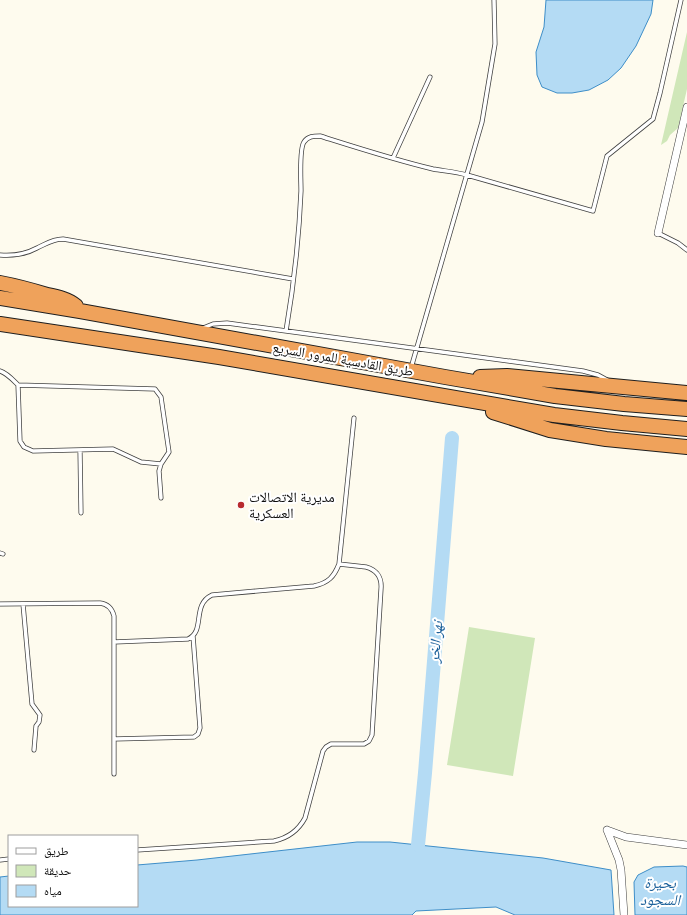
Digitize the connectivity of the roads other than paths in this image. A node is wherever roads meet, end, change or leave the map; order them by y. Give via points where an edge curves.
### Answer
1 (494, 0) edge
2 (681, 0) edge
3 (430, 77) dead end
4 (687, 107) edge
5 (393, 158) junction
6 (467, 174) junction
7 (658, 233) joint
8 (687, 250) edge
9 (0, 255) edge
10 (294, 280) junction
11 (0, 283) edge
12 (0, 298) edge
13 (80, 312) junction
14 (0, 324) edge
15 (286, 331) junction
16 (198, 333) junction
17 (416, 348) junction
18 (0, 371) edge
19 (410, 371) junction
20 (445, 377) junction
21 (18, 385) junction
22 (618, 387) junction
23 (687, 393) edge
24 (443, 396) junction
25 (687, 409) edge
26 (354, 418) dead end
27 (687, 429) edge
28 (687, 447) edge
29 (80, 450) junction
30 (161, 464) junction
31 (161, 498) dead end
32 (81, 514) dead end
33 (339, 564) junction
34 (0, 604) edge
35 (23, 604) junction
36 (193, 636) junction
37 (114, 642) junction
38 (114, 740) junction
39 (34, 750) dead end
40 (114, 774) dead end
41 (687, 845) edge
42 (138, 850) edge
43 (624, 915) edge

1 - 6 lane via 495,44 482,122
2 - 6 lane via 653,119 607,156 593,211
3 - 5 lane
4 - 7 street
5 - 6 lane via 433,169
5 - 10 lane via 320,136 311,136 304,142 301,151 301,191
6 - 17 lane
7 - 8 lane
9 - 10 lane via 24,253 50,241 63,239
10 - 15 lane
11 - 13 highway via 72,302
12 - 13 highway, طريق القادسية للمرور السريع
13 - 16 highway, طريق القادسية للمرور السريع
14 - 24 highway, طريق القادسية للمرور السريع via 219,357
15 - 16 lane via 223,323 207,326
15 - 17 lane
16 - 19 highway, طريق القادسية للمرور السريع
17 - 19 lane
17 - 22 lane via 583,371 605,378
18 - 21 lane
19 - 20 highway, طريق القادسية للمرور السريع
20 - 22 highway via 507,376
20 - 25 highway, طريق القادسية للمرور السريع via 555,396
21 - 29 lane via 20,441 24,446 33,450
21 - 30 lane via 155,389 161,397 169,452
22 - 23 highway
24 - 27 highway, طريق القادسية للمرور السريع via 554,415
24 - 28 highway via 550,430 606,439
26 - 33 lane
29 - 30 lane via 113,449 141,462
29 - 32 lane
30 - 31 lane
33 - 36 lane via 333,576 314,586 209,596 201,605
33 - 42 lane via 370,568 381,581 371,738 364,744 331,744 324,748 305,818 295,832 285,838 274,841
34 - 35 lane
35 - 37 lane via 104,603 113,613
35 - 39 lane via 32,704 40,715 36,726
36 - 37 lane via 185,640
36 - 38 lane via 200,728 198,734 194,738
37 - 38 lane
38 - 40 lane
41 - 43 street via 626,838 607,830 619,860

